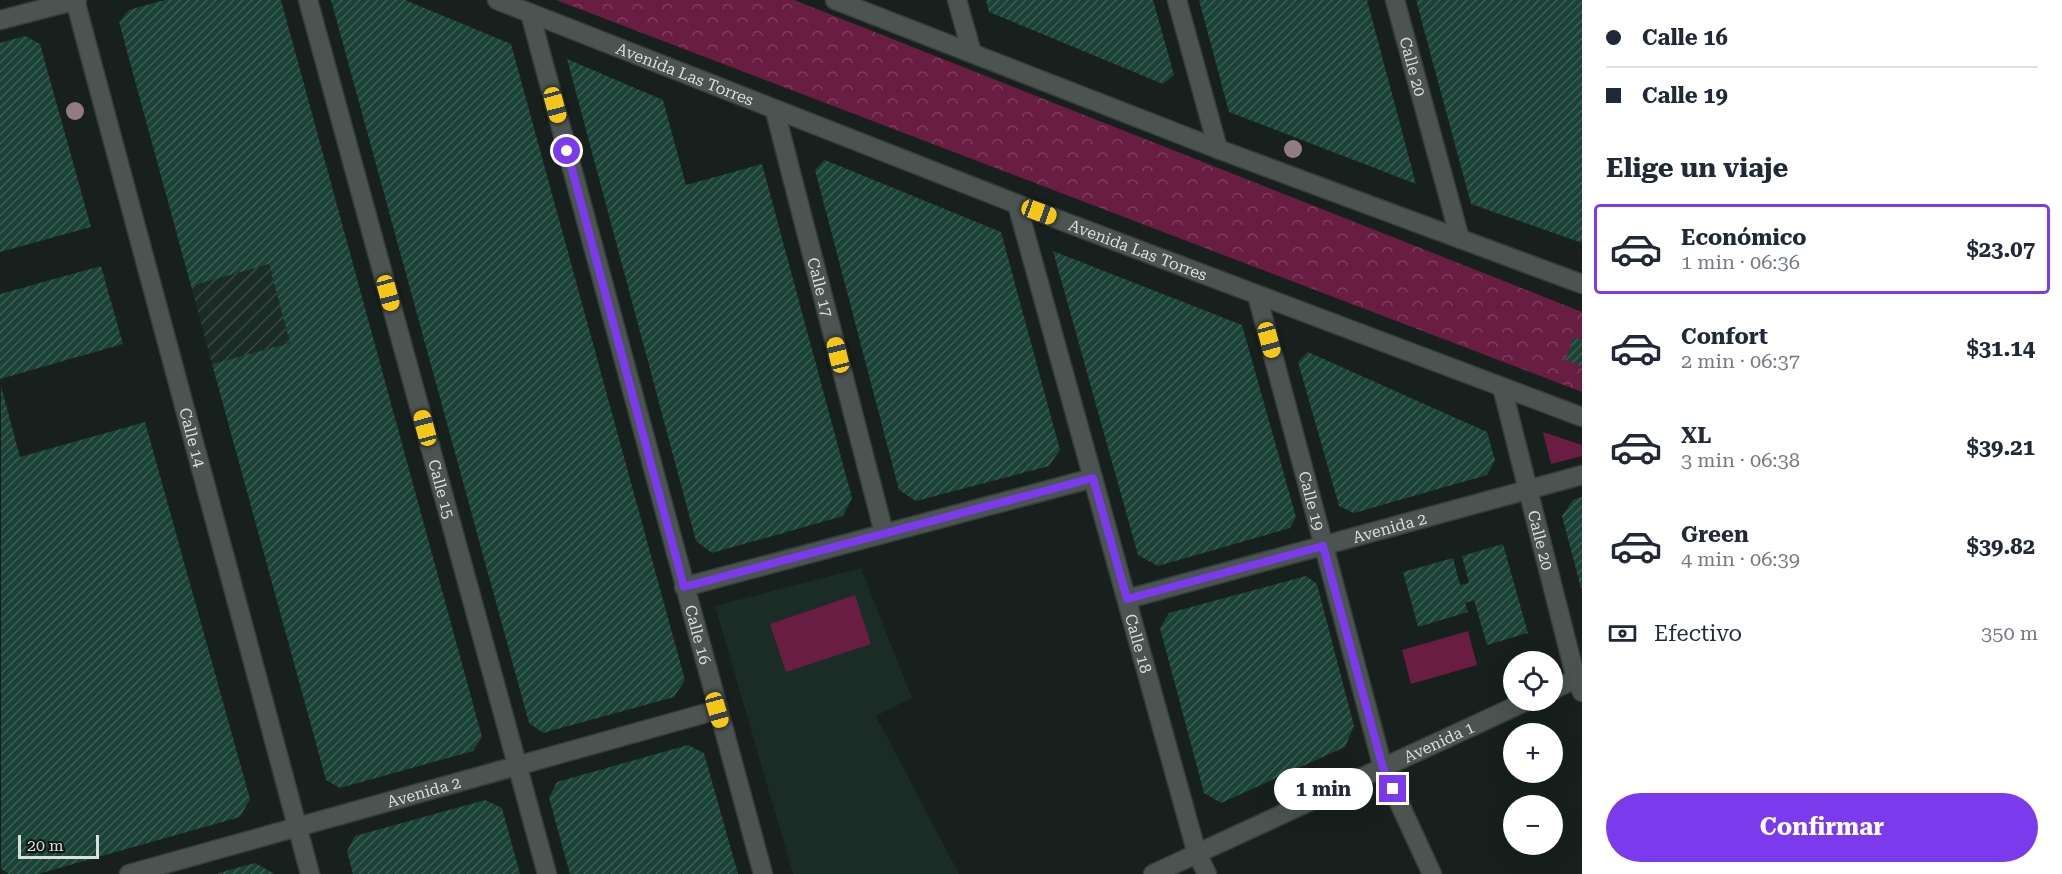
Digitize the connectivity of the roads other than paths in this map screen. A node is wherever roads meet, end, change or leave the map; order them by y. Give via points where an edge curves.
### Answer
1 (76, 0) edge
2 (308, 0) edge
3 (497, 0) edge
4 (835, 0) edge
5 (957, 0) edge
6 (1177, 0) edge
7 (1395, 0) edge
8 (530, 13) junction
9 (0, 20) edge
10 (972, 53) junction
11 (775, 111) junction
12 (1218, 148) junction
13 (1017, 204) junction
14 (1460, 239) junction
15 (1582, 284) edge
16 (1257, 295) junction
17 (1502, 387) junction
18 (1582, 417) edge
19 (1582, 475) edge
20 (1093, 478) junction
21 (1526, 491) junction
22 (884, 533) junction
23 (1323, 546) junction
24 (684, 587) junction
25 (1127, 599) junction
26 (1580, 682) edge
27 (1563, 687) edge
28 (717, 710) junction
29 (1505, 711) edge
30 (517, 766) junction
31 (1383, 768) junction
32 (298, 827) junction
33 (1197, 854) junction
34 (129, 874) edge
35 (310, 874) edge
36 (547, 874) edge
37 (763, 874) edge
38 (1153, 874) edge
39 (1207, 874) edge
40 (1432, 874) edge

1 - 9 street
1 - 32 street, Calle 14
2 - 30 street, Calle 15
3 - 8 street, Avenida Las Torres
4 - 10 street
5 - 10 street
6 - 12 street
7 - 14 street, Calle 20
8 - 11 street, Avenida Las Torres
8 - 24 street, Calle 16
10 - 12 street
11 - 13 street, Avenida Las Torres
11 - 22 street, Calle 17
12 - 14 street
13 - 16 street, Avenida Las Torres
13 - 20 street, Calle 18
14 - 15 street
16 - 17 street, Avenida Las Torres
16 - 23 street, Calle 19
17 - 18 street, Avenida Las Torres
17 - 21 street, Calle 20
19 - 21 street, Avenida 2
20 - 22 street
20 - 25 street, Calle 18
21 - 23 street, Avenida 2
21 - 26 street, Calle 20
22 - 24 street
23 - 25 street, Avenida 2
23 - 31 street, Calle 19
24 - 28 street, Calle 16
25 - 33 street, Calle 18
26 - 27 street
28 - 30 street, Avenida 2
28 - 37 street, Calle 16
29 - 31 street, Avenida 1
30 - 32 street, Avenida 2
30 - 36 street, Calle 15
31 - 33 street, Avenida 1
31 - 40 street, Calle 19
32 - 34 street, Avenida 2
32 - 35 street, Calle 14
33 - 38 street, Avenida 1
33 - 39 street, Calle 18

